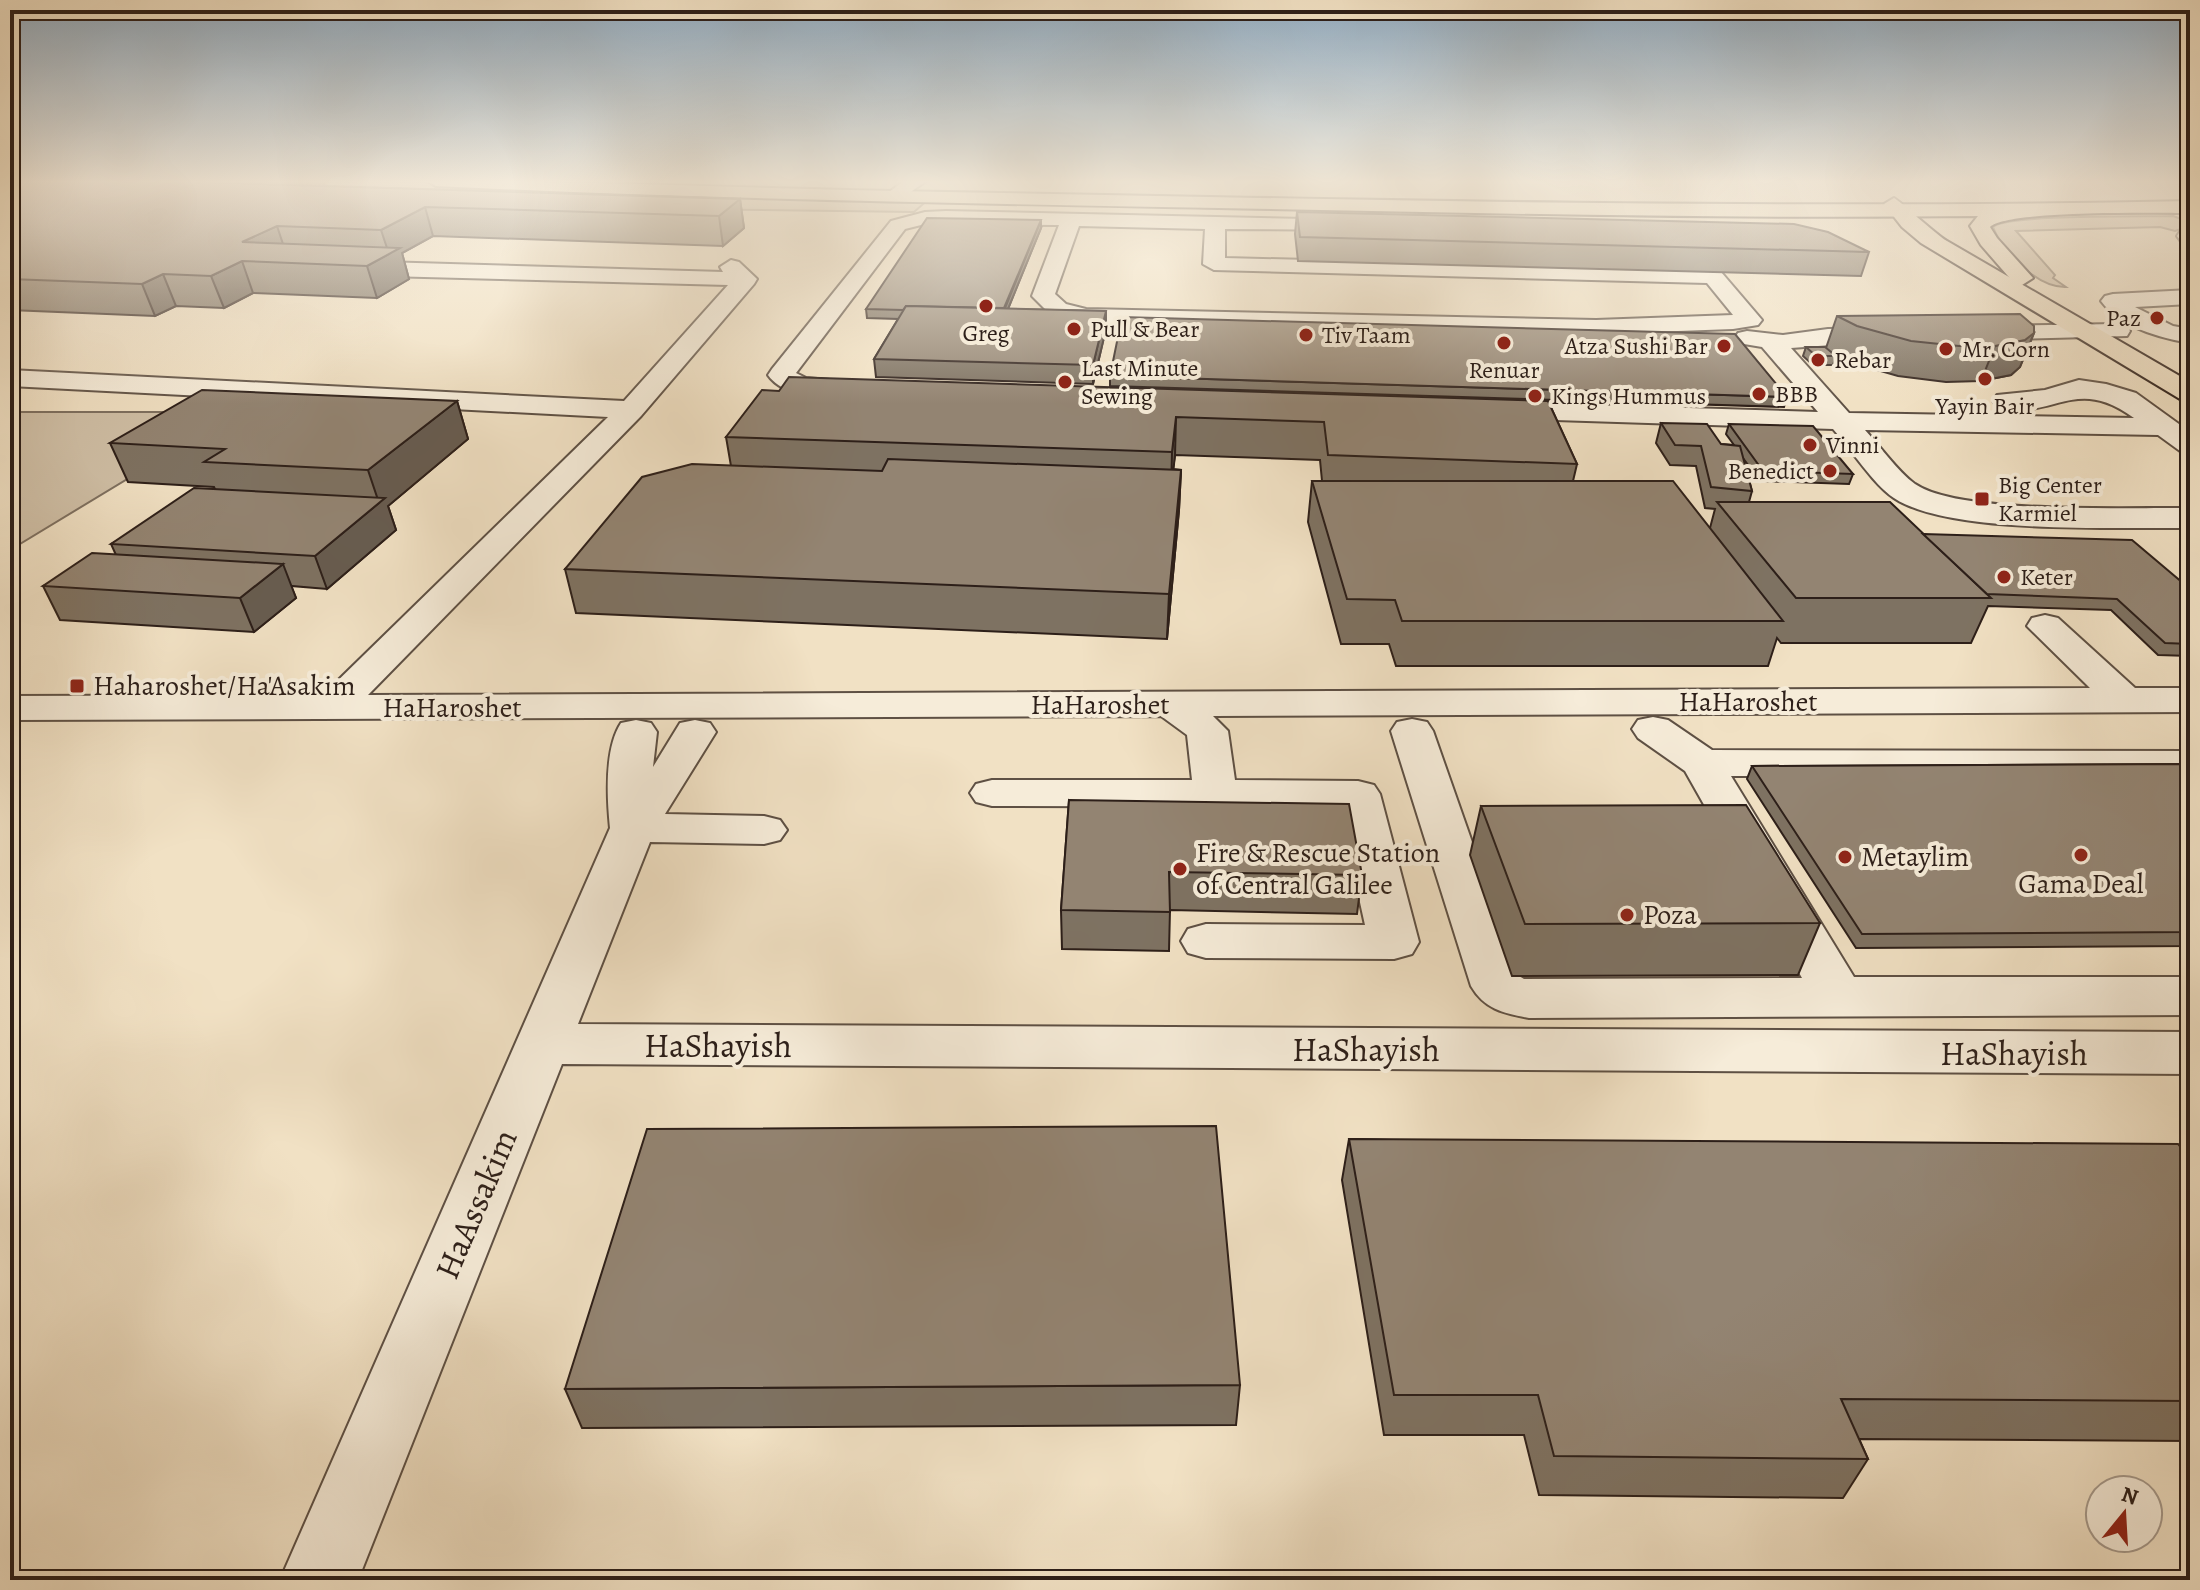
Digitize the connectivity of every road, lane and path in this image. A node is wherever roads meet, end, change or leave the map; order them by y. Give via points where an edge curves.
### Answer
1 (874, 255) edge
2 (1058, 255) edge
3 (1214, 255) edge
4 (1960, 255) edge
5 (1973, 255) edge
6 (1998, 255) edge
7 (721, 260) dead end
8 (329, 267) edge
9 (746, 279) junction
10 (2017, 284) junction
11 (2190, 297) edge
12 (2136, 298) junction
13 (2001, 324) junction
14 (2092, 327) junction
15 (2190, 327) edge
16 (1914, 330) edge
17 (1764, 331) junction
18 (2190, 336) edge
19 (2190, 372) edge
20 (10, 378) edge
21 (863, 388) edge
22 (2190, 393) edge
23 (1865, 397) dead end
24 (1462, 409) edge
25 (631, 410) junction
26 (1840, 421) junction
27 (2164, 427) junction
28 (2190, 445) edge
29 (2190, 518) edge
30 (2045, 626) dead end
31 (2125, 700) junction
32 (1171, 704) junction
33 (10, 708) edge
34 (332, 708) junction
35 (689, 720) junction
36 (2045, 728) junction
37 (1653, 729) junction
38 (1207, 731) junction
39 (1412, 731) junction
40 (2188, 731) edge
41 (636, 732) junction
42 (10, 736) edge
43 (1702, 763) junction
44 (2081, 763) junction
45 (992, 793) dead end
46 (1215, 794) junction
47 (1690, 823) edge
48 (1737, 823) junction
49 (633, 828) junction
50 (764, 830) dead end
51 (1206, 941) dead end
52 (1839, 996) junction
53 (2190, 996) edge
54 (542, 1044) junction
55 (2190, 1053) edge
56 (319, 1580) edge

1 - 21 street via 781,375 800,386
2 - 17 street via 1043,296 1058,309 1078,315
3 - 17 street via 1214,264 1713,277
4 - 10 main road
5 - 10 main road
6 - 10 main road
7 - 9 street
8 - 9 street
9 - 25 street
10 - 13 main road via 2024,309
10 - 14 main road
10 - 14 main road
11 - 12 street
12 - 15 street
12 - 18 street via 2113,301 2166,332
13 - 14 street
13 - 14 street via 1951,329
14 - 19 main road
14 - 22 main road
16 - 17 street
17 - 26 street
20 - 25 street
23 - 27 street via 2025,401 2083,388 2126,399
24 - 26 street
25 - 34 street
26 - 27 street
26 - 29 street via 1908,495 1935,505 2009,513
27 - 28 street
30 - 31 street
31 - 32 street, HaHaroshet
31 - 40 street, HaHaroshet
32 - 35 street, HaHaroshet
32 - 38 street
33 - 34 street, HaHaroshet
34 - 35 street, HaHaroshet
35 - 38 street, HaHaroshet
35 - 41 street, HaHaroshet
35 - 49 street, HaAssakim via 682,756
36 - 37 street, HaHaroshet
36 - 40 street, HaHaroshet
36 - 44 street
37 - 39 street, HaHaroshet
37 - 43 street
38 - 39 street, HaHaroshet
38 - 46 street
39 - 52 street via 1465,825 1497,986 1509,995
40 - 44 street
41 - 42 street, HaHaroshet
41 - 49 street via 628,791
43 - 44 street
43 - 48 street
45 - 46 street
46 - 51 street via 1358,794 1394,942
47 - 48 street
48 - 52 street
49 - 50 street
49 - 54 street, HaAssakim
52 - 53 street
54 - 55 street, HaShayish
54 - 56 street, HaAssakim

